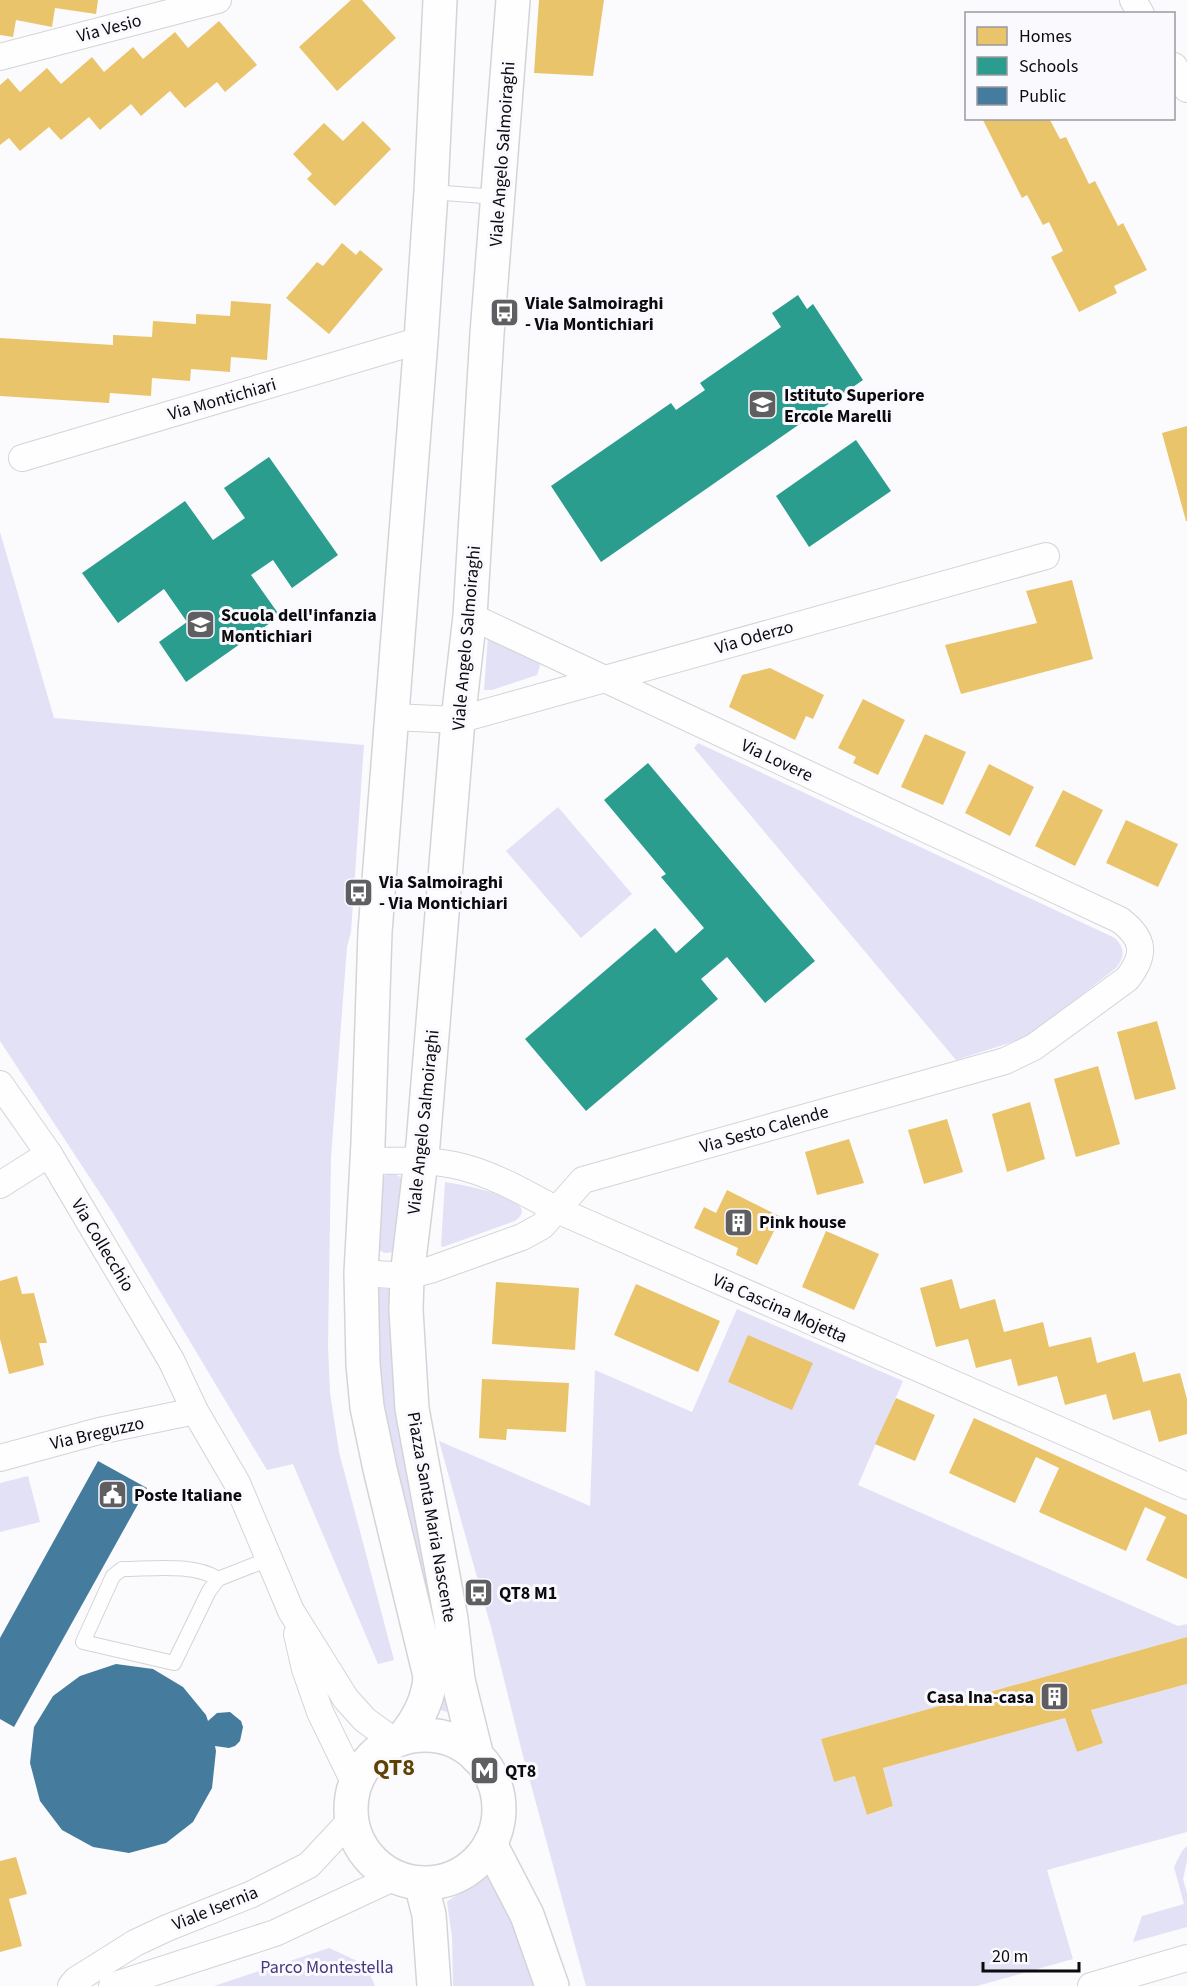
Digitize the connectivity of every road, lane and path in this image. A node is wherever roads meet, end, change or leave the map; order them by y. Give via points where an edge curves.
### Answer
1 (218, 0) edge
2 (440, 0) edge
3 (513, 0) edge
4 (0, 57) edge
5 (1175, 69) edge
6 (1187, 88) edge
7 (431, 192) junction
8 (499, 197) junction
9 (420, 340) junction
10 (22, 458) dead end
11 (1046, 556) dead end
12 (470, 616) junction
13 (602, 679) junction
14 (392, 717) junction
15 (458, 720) junction
16 (1140, 941) joint
17 (0, 1084) edge
18 (49, 1154) junction
19 (366, 1161) junction
20 (421, 1161) junction
21 (0, 1185) edge
22 (555, 1209) junction
23 (361, 1273) junction
24 (407, 1276) junction
25 (195, 1411) junction
26 (0, 1458) edge
27 (1187, 1486) edge
28 (269, 1559) junction
29 (218, 1579) junction
30 (291, 1611) junction
31 (398, 1739) junction
32 (477, 1757) junction
33 (355, 1784) junction
34 (351, 1820) junction
35 (490, 1844) junction
36 (408, 1880) junction
37 (1187, 1958) edge
38 (71, 1986) edge
39 (112, 1986) edge
40 (434, 1986) edge
41 (552, 1986) edge
42 (1093, 1986) edge

1 - 4 street, Via Vesio
2 - 7 street
3 - 8 street, Viale Angelo Salmoiraghi
5 - 6 street
7 - 8 lane
7 - 9 street
8 - 12 street, Viale Angelo Salmoiraghi
9 - 10 street, Via Montichiari
9 - 14 street
11 - 13 street, Via Oderzo
12 - 13 street
12 - 15 street, Viale Angelo Salmoiraghi
13 - 15 street
13 - 16 street, Via Lovere via 1120,920
14 - 15 street
14 - 19 street via 375,932
15 - 20 street, Viale Angelo Salmoiraghi
16 - 22 street, Via Sesto Calende via 1136,968 1127,979 1020,1055 583,1180
17 - 18 street, Via Collecchio
18 - 21 street
18 - 25 street, Via Collecchio via 171,1360
19 - 20 street, Via Cascina Mojetta
19 - 23 street
20 - 22 street, Via Cascina Mojetta via 474,1171
20 - 24 street, Viale Angelo Salmoiraghi
22 - 24 street, Via Sesto Calende via 542,1226 522,1237
22 - 27 street, Via Cascina Mojetta
23 - 24 street, Via Sesto Calende
23 - 31 street, Piazza Santa Maria Nascente via 368,1407 430,1676 421,1711
24 - 32 street, Piazza Santa Maria Nascente via 412,1409 451,1618 458,1680
25 - 26 street, Via Breguzzo via 99,1431
25 - 28 street via 237,1483
28 - 29 lane
28 - 30 street
29 - 29 lane via 174,1663 82,1642 113,1576 122,1569 195,1569
30 - 31 street via 346,1699 365,1720
30 - 33 street via 320,1712
31 - 32 street via 430,1734 463,1745
31 - 33 street via 373,1756
32 - 35 street via 493,1780 499,1803
33 - 34 street
34 - 36 street via 366,1854 379,1867
34 - 38 street, Viale Isernia via 309,1865 252,1894 135,1943
35 - 36 street via 461,1874 438,1882
35 - 41 street via 527,1915
36 - 39 street via 275,1933
36 - 40 street via 429,1915
37 - 42 street

